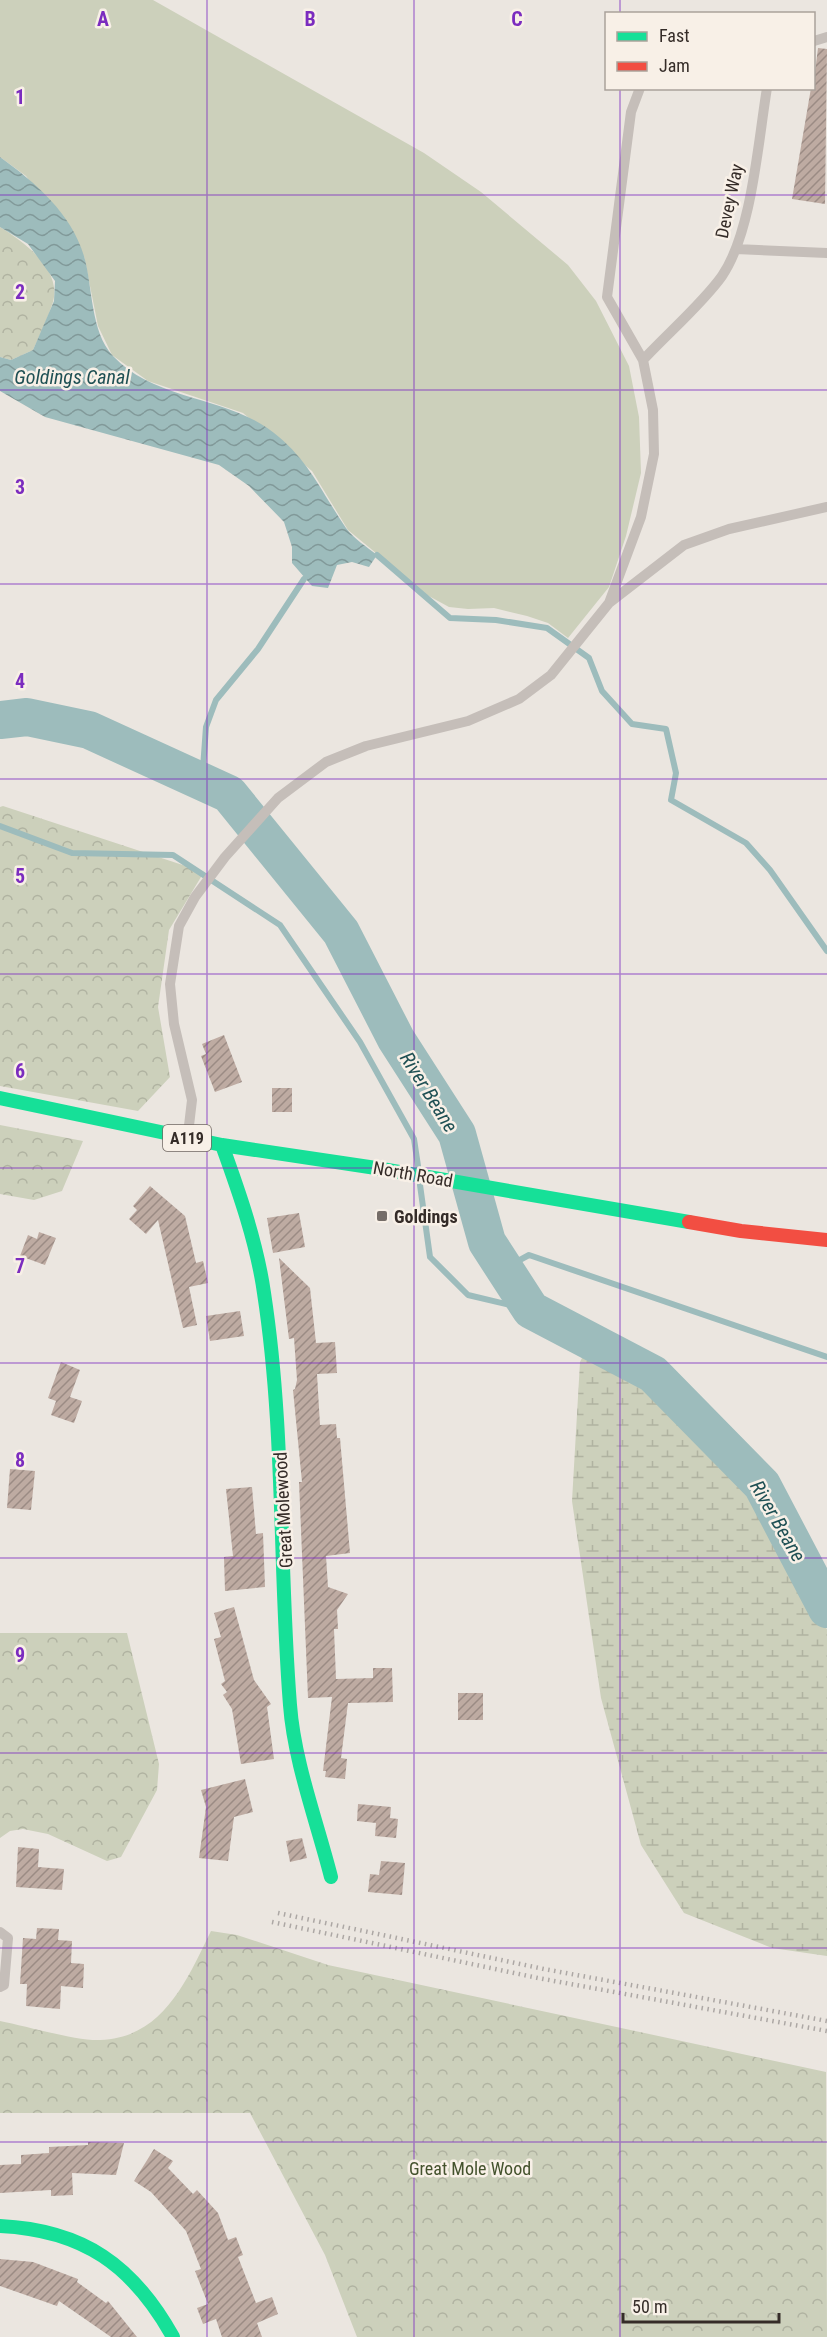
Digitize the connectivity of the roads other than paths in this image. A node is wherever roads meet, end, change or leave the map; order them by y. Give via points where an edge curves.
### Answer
1 (639, 90) edge
2 (767, 90) edge
3 (736, 249) junction
4 (827, 253) edge
5 (643, 360) junction
6 (827, 507) edge
7 (609, 603) junction
8 (0, 1098) edge
9 (188, 1138) junction
10 (222, 1145) junction
11 (827, 1240) edge
12 (331, 1877) dead end
13 (0, 1932) edge
14 (0, 1987) edge
15 (0, 2226) edge
16 (173, 2337) edge

1 - 5 lane via 631,112 607,297
2 - 3 lane, Devey Way
3 - 4 lane
3 - 5 lane, Devey Way via 722,276
5 - 7 lane via 653,410 654,454 641,517
6 - 7 lane via 729,529 684,544
7 - 9 lane via 551,675 519,699 468,721 366,746 326,762 272,804 225,857 179,926 170,984 174,1024 192,1100
8 - 9 street, North Road / A119
9 - 10 street, North Road / A119
10 - 11 street, North Road / A119 via 741,1231
10 - 12 street, Great Molewood via 264,1291 282,1483 290,1707
13 - 14 lane via 8,1938 4,1985
15 - 16 street via 55,2232 94,2249 134,2278 149,2295

